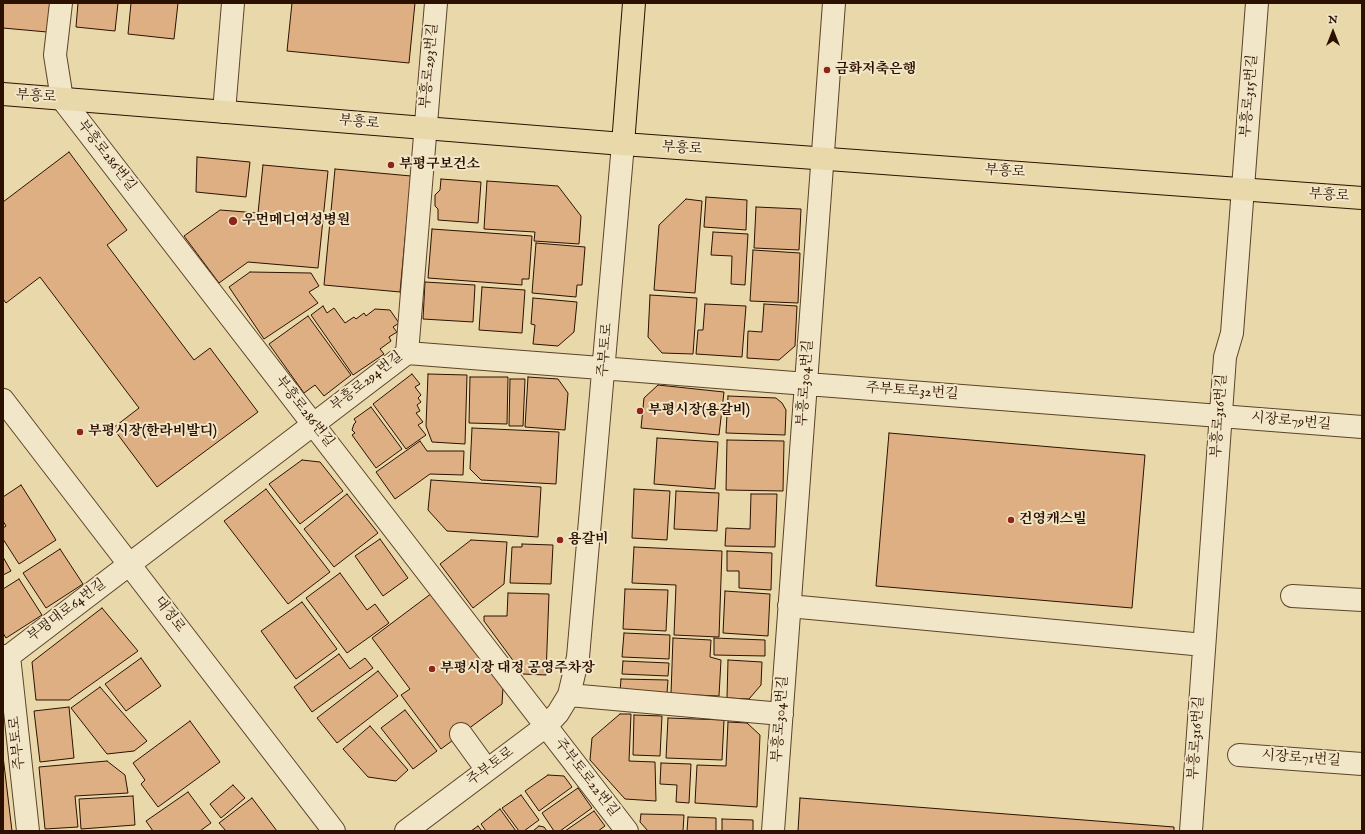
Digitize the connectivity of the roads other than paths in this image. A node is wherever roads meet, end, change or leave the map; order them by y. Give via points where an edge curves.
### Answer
1 (60, 3) edge
2 (233, 3) edge
3 (436, 3) edge
4 (634, 3) edge
5 (834, 3) edge
6 (1257, 3) edge
7 (3, 94) edge
8 (62, 98) junction
9 (224, 112) junction
10 (425, 128) junction
11 (623, 144) junction
12 (823, 159) junction
13 (1243, 190) junction
14 (1362, 198) edge
15 (407, 352) junction
16 (604, 368) junction
17 (806, 384) junction
18 (3, 400) edge
19 (1220, 416) junction
20 (313, 424) junction
21 (1362, 427) edge
22 (130, 564) junction
23 (1292, 596) dead end
24 (1362, 600) edge
25 (789, 606) junction
26 (1204, 644) junction
27 (6, 656) edge
28 (569, 695) junction
29 (782, 714) junction
30 (546, 726) junction
31 (461, 734) dead end
32 (1239, 755) dead end
33 (1362, 764) edge
34 (487, 770) junction
35 (28, 831) edge
36 (334, 831) edge
37 (406, 831) edge
38 (627, 831) edge
39 (773, 831) edge
40 (1191, 831) edge

1 - 8 street via 55,55
2 - 9 street
3 - 10 street, 부흥로293번길
4 - 11 main road, 주부토로
5 - 12 street, 부흥로304번길
6 - 13 street, 부흥로315번길
7 - 8 main road, 부흥로
8 - 9 main road, 부흥로
8 - 20 street, 부흥로286번길
9 - 10 main road, 부흥로
10 - 11 main road, 부흥로
10 - 15 street, 부흥로294번길
11 - 12 main road, 부흥로
11 - 16 street, 주부토로
12 - 13 main road, 부흥로
12 - 17 street, 부흥로304번길
13 - 14 main road, 부흥로
13 - 19 street, 부흥로316번길 via 1232,333 1225,357
15 - 16 street, 주부토로32번길
15 - 20 street, 부흥로294번길
16 - 17 street, 주부토로32번길
16 - 28 street, 주부토로 via 578,657
17 - 19 street, 주부토로32번길
17 - 25 street, 부흥로304번길
18 - 22 street, 대정로
19 - 21 street, 시장로79번길
19 - 26 street, 부흥로316번길
20 - 22 street, 부흥로294번길
20 - 30 street, 부흥로286번길 via 493,666
22 - 27 street, 부평대로64번길
22 - 36 street, 대정로
23 - 24 street
25 - 26 street
25 - 29 street, 부흥로304번길
26 - 40 street, 부흥로316번길
27 - 35 street, 주부토로
28 - 29 street
28 - 30 street, 주부토로
29 - 39 street, 부흥로304번길
30 - 34 street, 주부토로
30 - 38 street, 주부토로22번길
31 - 34 street
32 - 33 street, 시장로71번길
34 - 37 street, 주부토로

